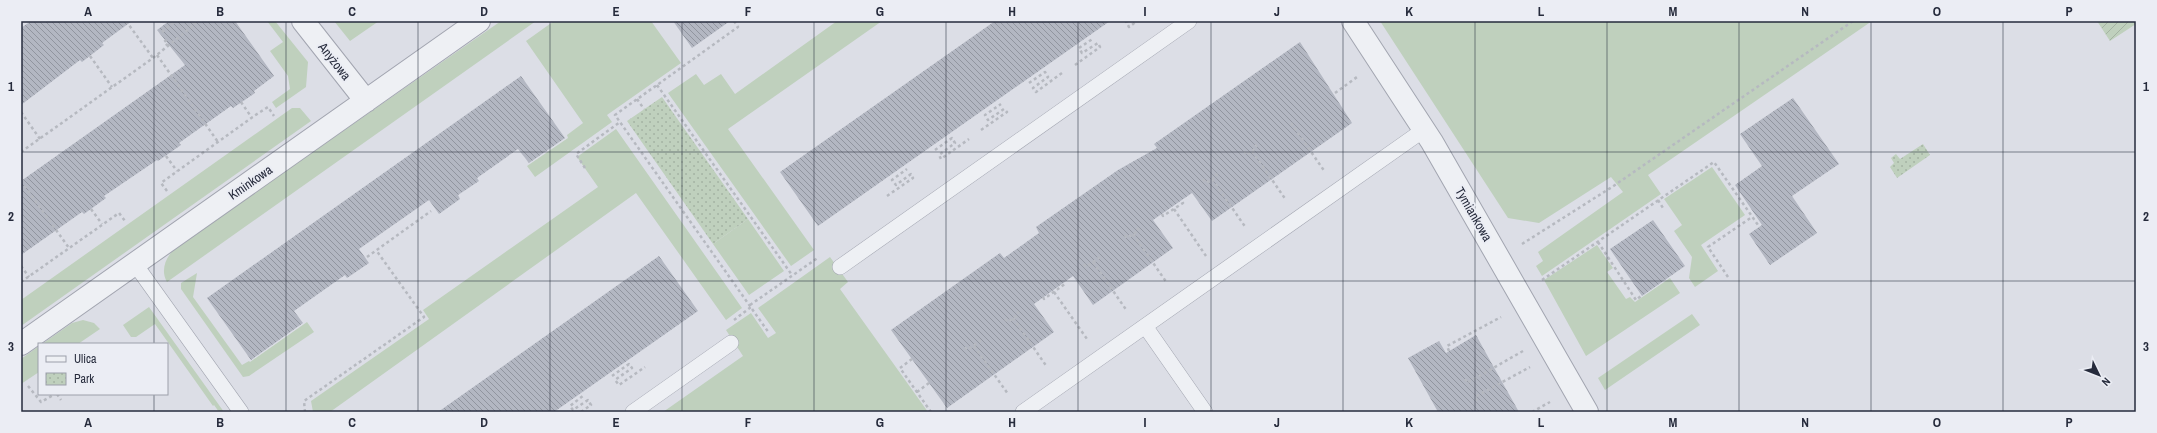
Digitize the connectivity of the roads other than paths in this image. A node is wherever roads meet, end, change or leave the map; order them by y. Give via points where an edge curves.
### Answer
1 (303, 21) edge
2 (479, 21) edge
3 (1189, 21) edge
4 (1353, 21) edge
5 (366, 101) junction
6 (1424, 130) junction
7 (135, 264) junction
8 (840, 267) road end
9 (1145, 326) junction
10 (731, 343) dead end
11 (21, 344) edge
12 (241, 412) edge
13 (633, 412) edge
14 (1023, 412) edge
15 (1205, 412) edge
16 (1587, 412) edge

1 - 5 street, Anyżowa
2 - 5 street, Kminkowa
3 - 8 lane
4 - 6 street, Tymiankowa
5 - 7 street, Kminkowa
6 - 9 lane
6 - 16 street, Tymiankowa
7 - 11 street, Kminkowa
7 - 12 lane
9 - 14 lane
9 - 15 lane
10 - 13 lane

